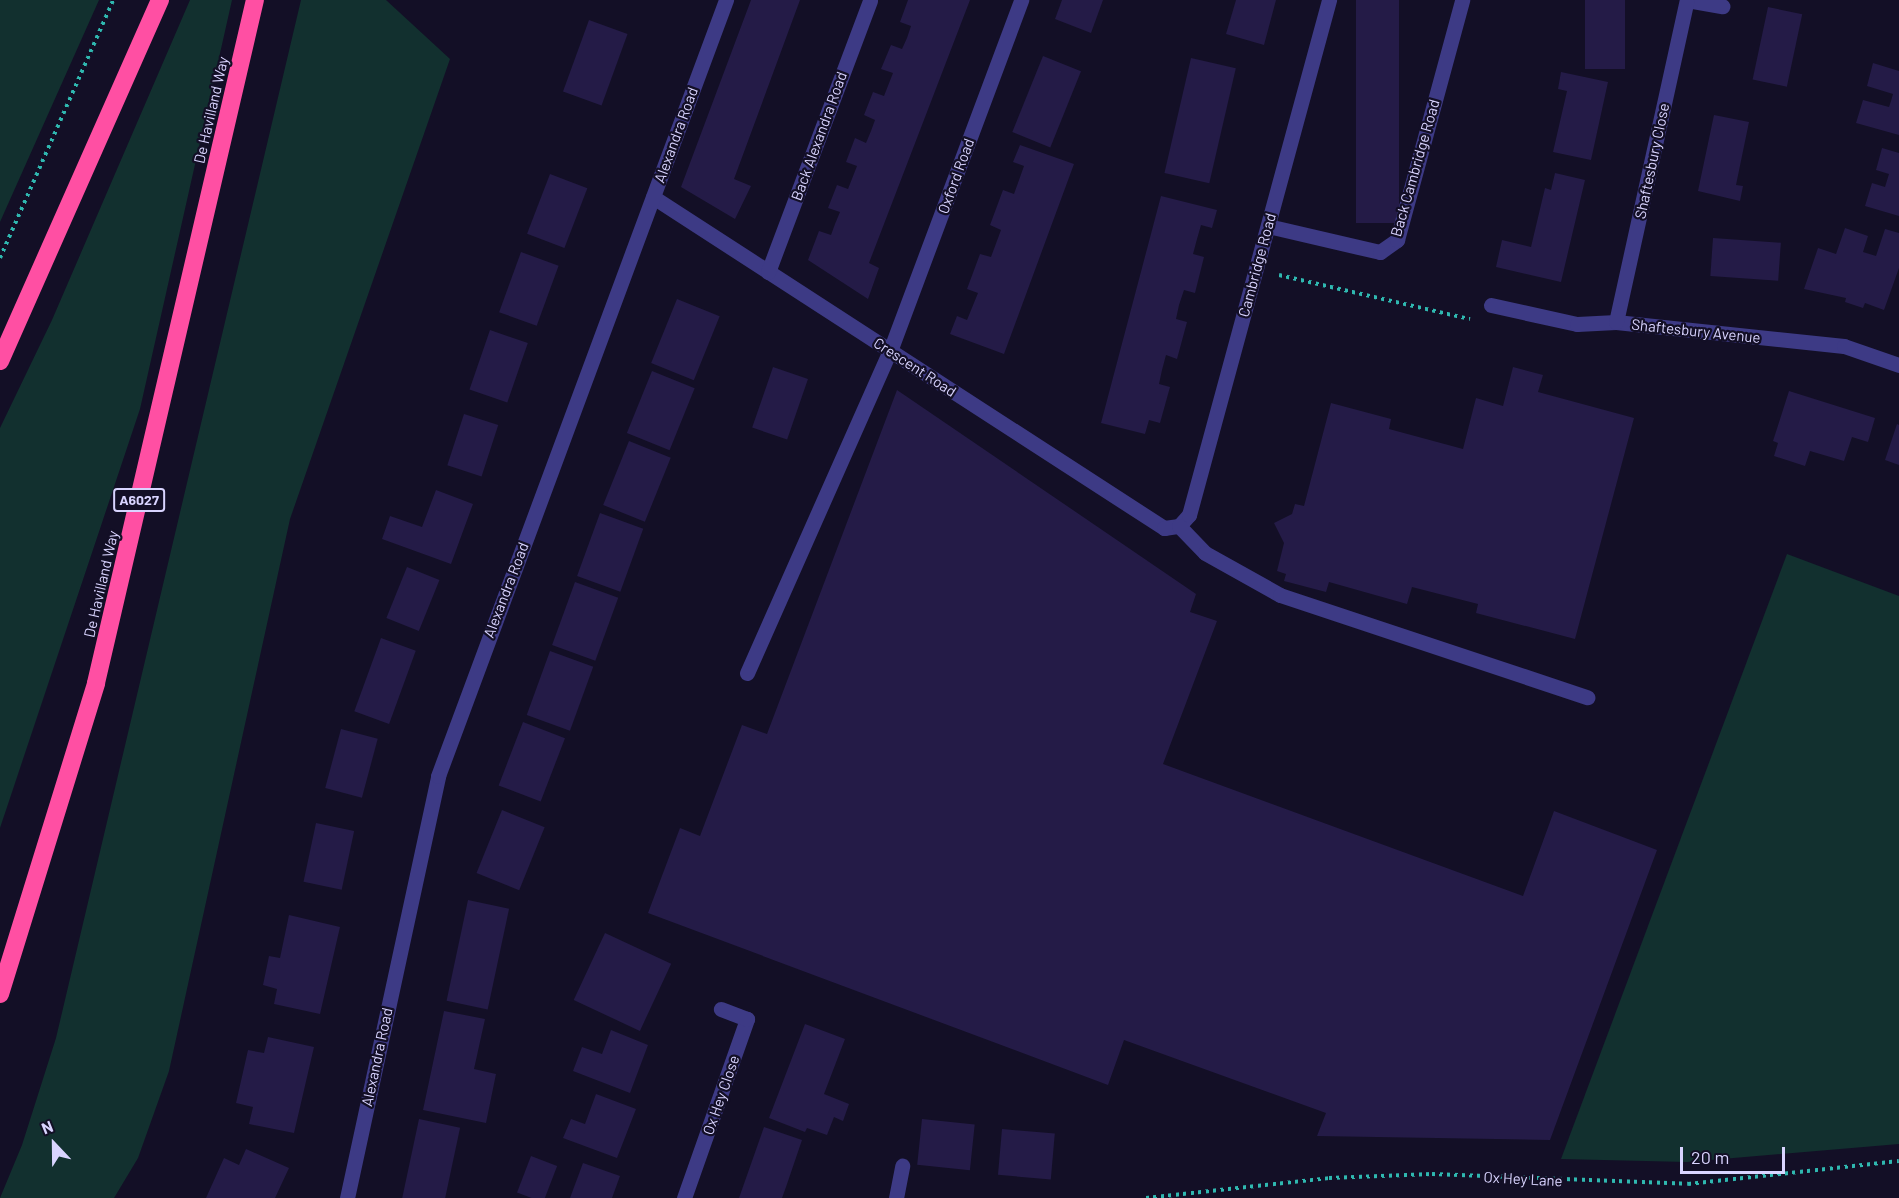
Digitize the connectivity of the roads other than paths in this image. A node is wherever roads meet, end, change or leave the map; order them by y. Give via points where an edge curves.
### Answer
1 (160, 0) edge
2 (255, 0) edge
3 (726, 0) edge
4 (870, 0) edge
5 (1021, 0) edge
6 (1329, 0) edge
7 (1462, 0) edge
8 (1687, 0) edge
9 (1722, 6) dead end
10 (653, 197) junction
11 (1268, 226) junction
12 (768, 272) junction
13 (1491, 305) road end
14 (1616, 322) junction
15 (890, 351) junction
16 (0, 361) edge
17 (1899, 365) edge
18 (1179, 526) junction
19 (747, 673) dead end
20 (1587, 697) dead end
21 (0, 994) edge
22 (721, 1010) dead end
23 (902, 1166) dead end
24 (347, 1198) edge
25 (684, 1198) edge
26 (896, 1198) edge

1 - 16 highway
2 - 21 highway, De Havilland Way / A6027 via 96,683
3 - 10 street, Alexandra Road
4 - 12 street, Back Alexandra Road
5 - 15 street, Oxford Road
6 - 11 street, Cambridge Road
7 - 11 street, Back Cambridge Road via 1397,240 1380,252
8 - 9 street, Shaftesbury Close
8 - 14 street, Shaftesbury Close
10 - 12 street, Crescent Road
10 - 24 street, Alexandra Road via 438,776
11 - 18 street, Cambridge Road via 1189,515
12 - 15 street, Crescent Road
13 - 14 street, Shaftesbury Avenue via 1577,324
14 - 17 street, Shaftesbury Avenue via 1844,346
15 - 18 street, Crescent Road via 1164,528
15 - 19 street, Oxford Road
18 - 20 street via 1204,553 1280,595
22 - 25 street, Ox Hey Close via 747,1019
23 - 26 street

